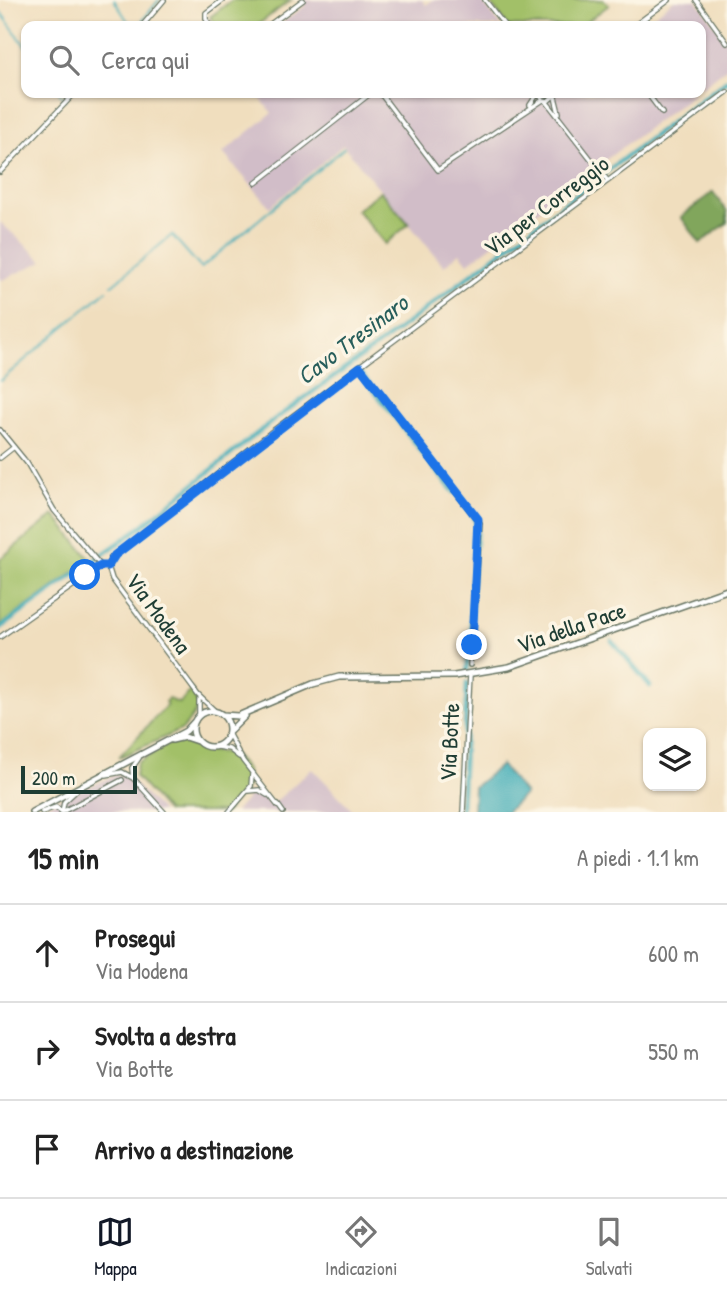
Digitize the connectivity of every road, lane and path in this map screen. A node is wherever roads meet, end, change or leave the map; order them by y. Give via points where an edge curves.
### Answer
1 (164, 0) edge
2 (223, 0) edge
3 (303, 0) edge
4 (485, 0) edge
5 (654, 0) edge
6 (668, 0) edge
7 (696, 0) edge
8 (660, 7) junction
9 (146, 21) edge
10 (207, 21) edge
11 (275, 21) edge
12 (501, 21) edge
13 (641, 21) edge
14 (727, 43) edge
15 (727, 92) edge
16 (70, 98) edge
17 (364, 98) edge
18 (384, 98) edge
19 (534, 98) edge
20 (542, 98) edge
21 (550, 98) edge
22 (557, 98) edge
23 (651, 98) edge
24 (544, 101) junction
25 (528, 107) junction
26 (662, 113) dead end
27 (561, 119) junction
28 (0, 172) edge
29 (607, 179) junction
30 (256, 183) dead end
31 (387, 346) joint
32 (360, 367) junction
33 (0, 430) edge
34 (14, 447) junction
35 (0, 458) edge
36 (100, 564) junction
37 (108, 566) junction
38 (727, 590) edge
39 (0, 637) edge
40 (470, 665) dead end
41 (470, 675) junction
42 (198, 695) junction
43 (260, 708) junction
44 (215, 711) junction
45 (200, 715) junction
46 (223, 715) junction
47 (195, 721) junction
48 (229, 733) junction
49 (199, 743) junction
50 (156, 745) junction
51 (217, 747) junction
52 (148, 750) junction
53 (243, 761) junction
54 (252, 772) junction
55 (133, 778) junction
56 (94, 779) junction
57 (122, 780) dead end
58 (80, 786) junction
59 (247, 792) junction
60 (278, 806) junction
61 (32, 812) edge
62 (42, 812) edge
63 (62, 812) edge
64 (164, 812) edge
65 (229, 812) edge
66 (283, 812) edge
67 (463, 812) edge

1 - 9 street
2 - 10 street via 206,13
3 - 11 street
4 - 12 street
5 - 8 street
6 - 8 street
7 - 14 street
8 - 13 street
15 - 29 street, Via per Correggio
16 - 28 street
17 - 30 street
18 - 25 street via 438,170
19 - 25 street
20 - 24 street
21 - 24 street
22 - 27 street
23 - 26 street
24 - 25 street
24 - 27 street
27 - 29 street
29 - 31 street, Via per Correggio
31 - 32 street, Via Modena
32 - 37 street, Via Modena via 115,555
32 - 40 street via 478,519
33 - 34 street
34 - 35 street
34 - 36 street via 54,510
36 - 37 street
36 - 39 street
37 - 42 street, Via Modena via 112,579
38 - 41 main road, Via della Pace via 527,663
41 - 43 main road, Via della Pace via 339,677
41 - 67 street, Via Botte
42 - 44 street, Via Modena
42 - 45 street
43 - 46 main road, Via della Pace via 238,716
43 - 48 main road, Via della Pace via 239,720
44 - 45 main road
44 - 46 main road
45 - 47 main road
46 - 48 main road
47 - 49 main road via 193,733
47 - 50 main road via 186,731
48 - 51 main road, Via della Pace
48 - 53 street
49 - 50 main road via 185,737
49 - 51 main road
50 - 52 main road
51 - 53 street via 232,751
52 - 55 street via 135,762
52 - 56 main road
53 - 54 street
54 - 59 street via 253,783
54 - 60 street
55 - 56 street via 120,772
55 - 64 street
56 - 58 main road
57 - 63 street
58 - 61 main road
58 - 63 street via 64,802
59 - 60 street via 259,790
59 - 65 street
60 - 66 street
62 - 63 street via 56,807

